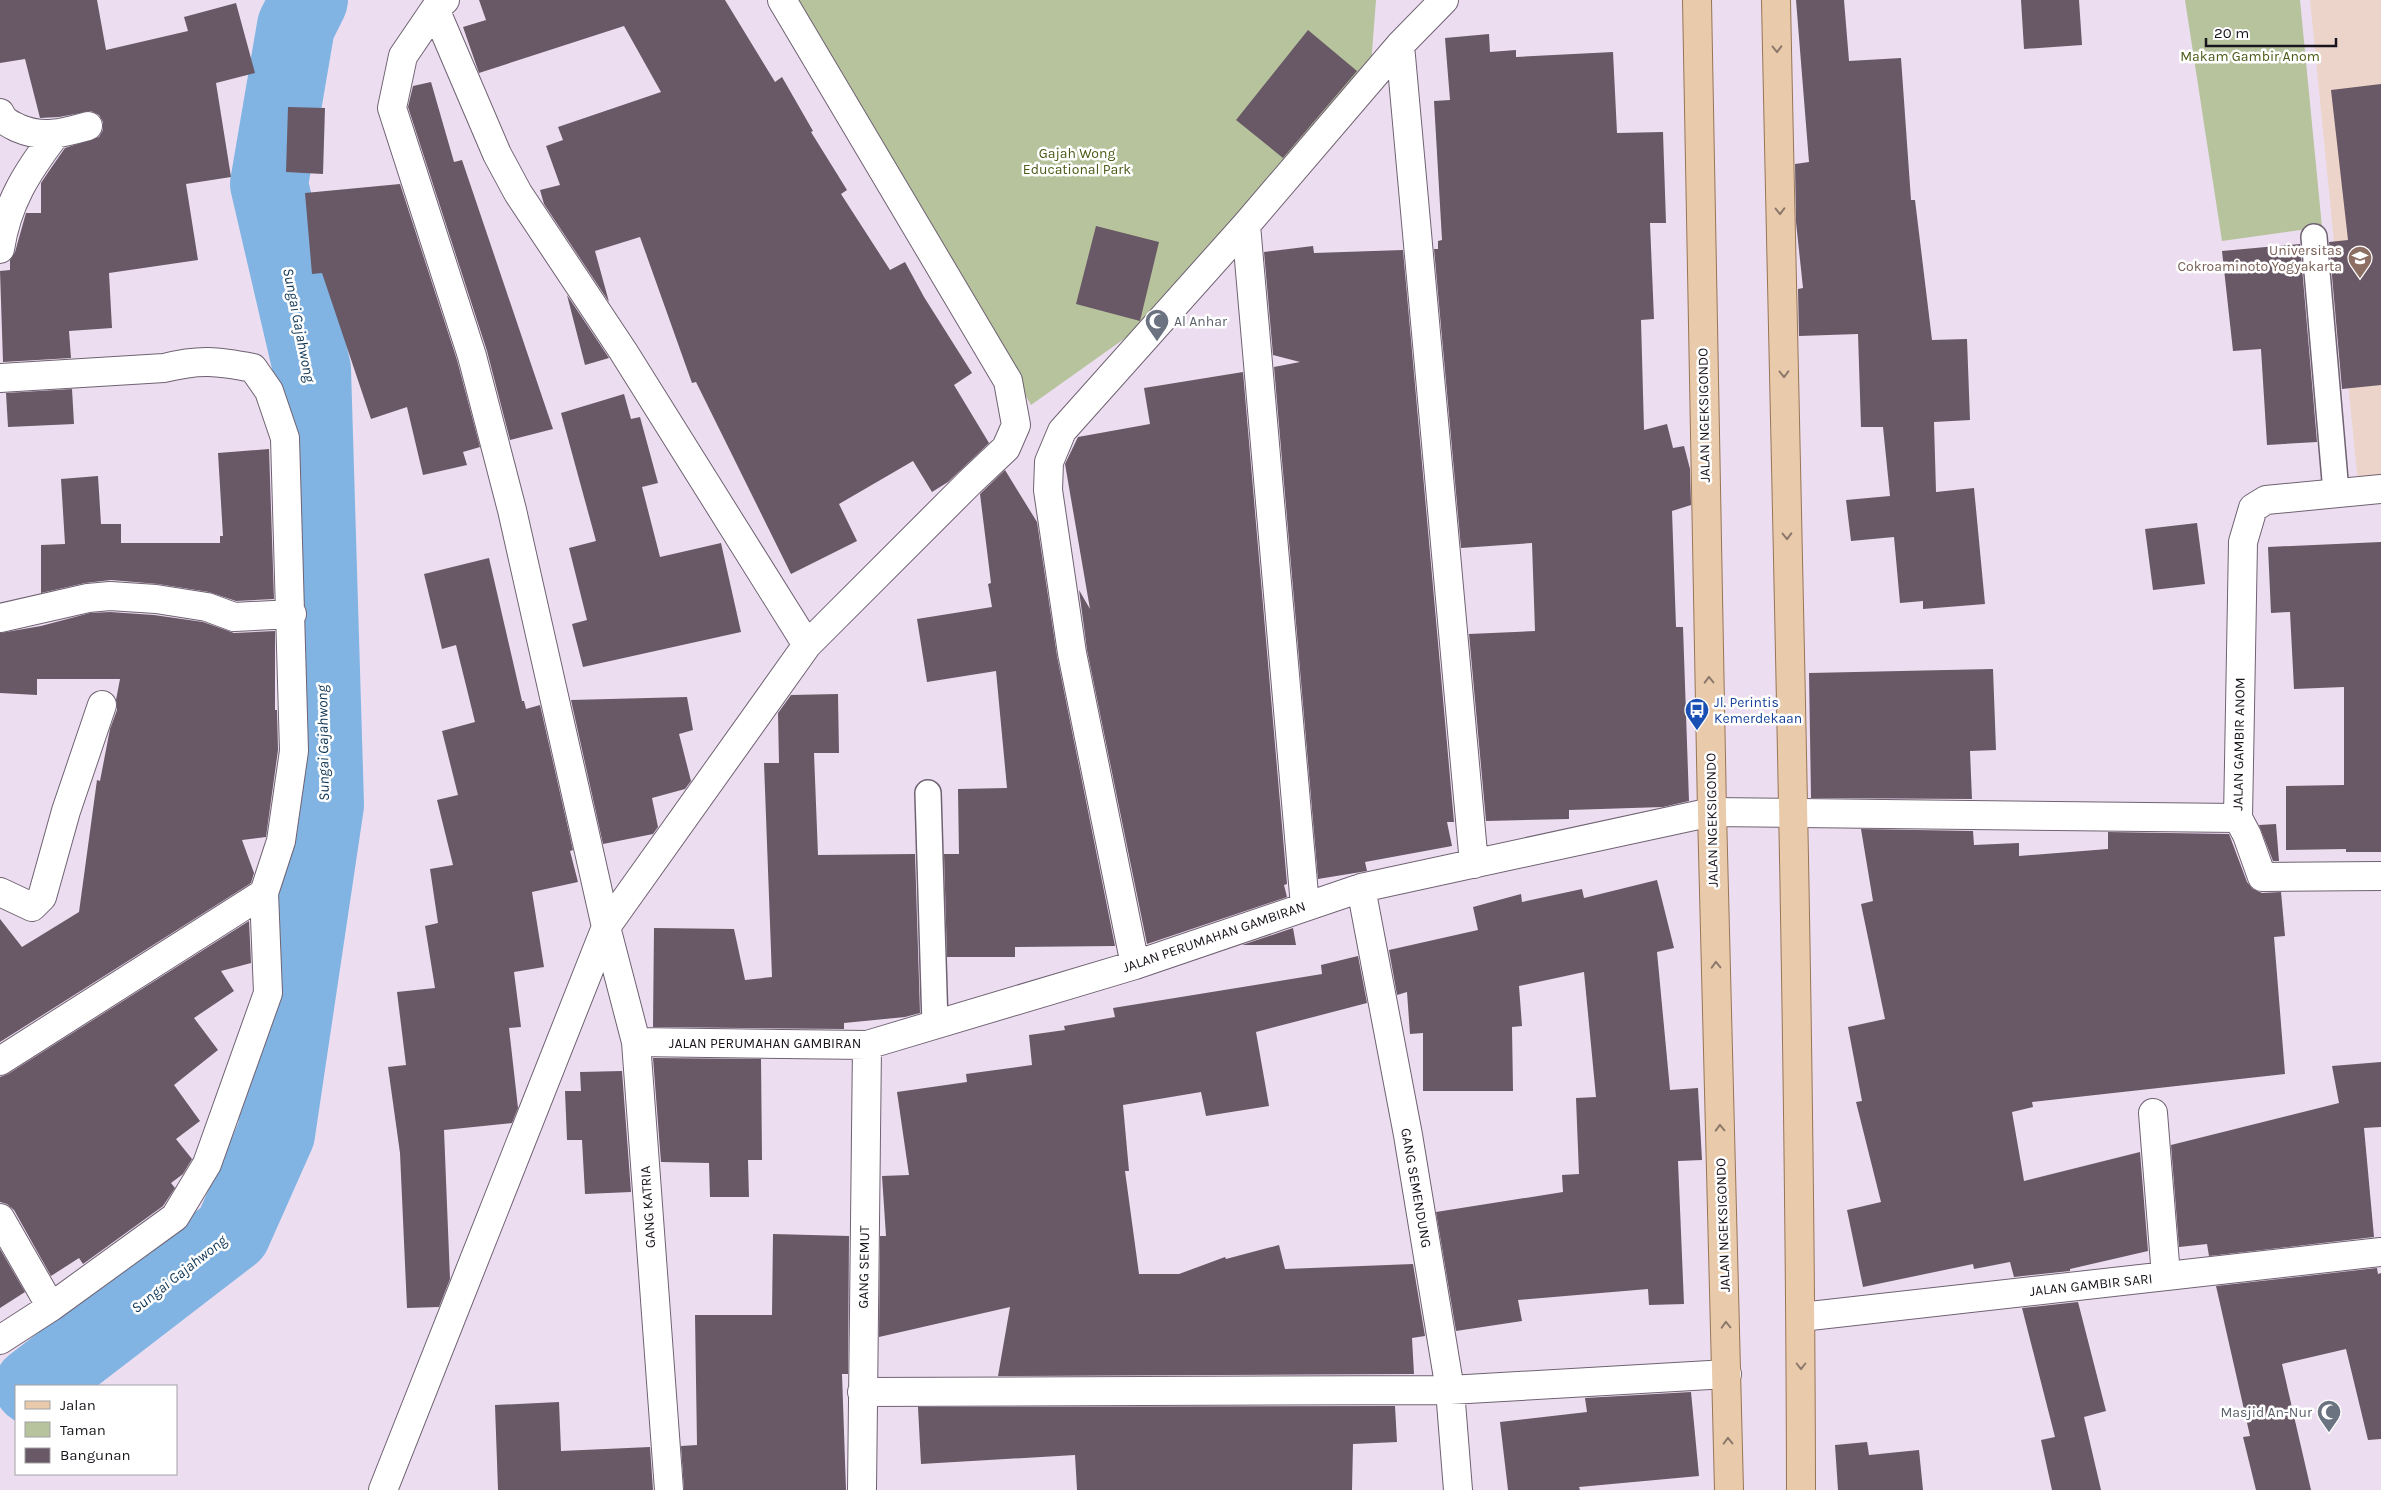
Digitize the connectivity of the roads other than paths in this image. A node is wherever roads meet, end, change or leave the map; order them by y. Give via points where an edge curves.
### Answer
1 (782, 0) edge
2 (1444, 0) edge
3 (1697, 0) edge
4 (1776, 0) edge
5 (440, 5) edge
6 (1400, 45) junction
7 (0, 114) edge
8 (88, 126) dead end
9 (55, 136) junction
10 (1246, 225) junction
11 (2314, 238) dead end
12 (0, 249) edge
13 (0, 378) edge
14 (0, 393) edge
15 (0, 402) edge
16 (2381, 489) edge
17 (2336, 492) junction
18 (292, 614) junction
19 (0, 618) edge
20 (808, 645) junction
21 (102, 705) dead end
22 (928, 793) dead end
23 (1793, 811) junction
24 (1712, 812) junction
25 (2238, 818) junction
26 (1474, 864) junction
27 (2381, 876) edge
28 (1361, 888) junction
29 (0, 892) edge
30 (264, 893) junction
31 (1305, 906) junction
32 (606, 927) junction
33 (1135, 965) junction
34 (935, 1025) junction
35 (636, 1042) junction
36 (867, 1045) junction
37 (0, 1061) edge
38 (2154, 1113) dead end
39 (0, 1218) edge
40 (2381, 1252) edge
41 (2166, 1276) junction
42 (52, 1307) junction
43 (1801, 1317) junction
44 (0, 1340) edge
45 (1727, 1374) junction
46 (1450, 1390) junction
47 (862, 1392) junction
48 (383, 1490) edge
49 (668, 1490) edge
50 (862, 1490) edge
51 (1458, 1490) edge
52 (1729, 1490) edge
53 (1802, 1490) edge

1 - 20 street via 1008,381 1016,425 1006,448
2 - 6 street
24 -> 3 main road, JALAN NGEKSIGONDO
4 -> 23 main road
5 - 20 street via 497,154 518,193 623,351
5 - 32 street, GANG KATRIA via 403,56 392,108 472,356 512,510
6 - 10 street
6 - 26 street
7 - 9 street via 4,121 30,133
8 - 9 street
9 - 12 street via 26,174 4,225
10 - 31 street
10 - 33 street via 1062,431 1050,462 1048,490 1072,654
11 - 17 lane
13 - 18 street via 164,368 215,360 253,368 269,391 285,438
14 - 15 street
16 - 17 street, JALAN GAMBIR ANOM
17 - 25 street, JALAN GAMBIR ANOM via 2266,500 2253,508 2248,522 2243,542
18 - 19 street via 234,617 207,607 110,596
18 - 30 street via 294,750 281,841
20 - 32 street
21 - 29 street via 66,811 42,897 32,907
22 - 34 lane
23 - 24 street, JALAN PERUMAHAN GAMBIRAN
23 - 25 street, JALAN GAMBIR ANOM
23 - 43 main road
24 - 26 street, JALAN PERUMAHAN GAMBIRAN
45 -> 24 main road, JALAN NGEKSIGONDO
25 - 27 street via 2262,877
26 - 28 street, JALAN PERUMAHAN GAMBIRAN
28 - 31 street, JALAN PERUMAHAN GAMBIRAN
28 - 46 street, GANG SEMENDUNG via 1408,1135
30 - 37 street
30 - 42 street via 268,994 207,1164 175,1216
31 - 33 street, JALAN PERUMAHAN GAMBIRAN
32 - 35 street, GANG KATRIA
32 - 48 street
33 - 34 street, JALAN PERUMAHAN GAMBIRAN
34 - 36 street, JALAN PERUMAHAN GAMBIRAN
35 - 36 street, JALAN PERUMAHAN GAMBIRAN
35 - 49 street, GANG KATRIA
36 - 47 street, GANG SEMUT
38 - 41 street
39 - 42 street
40 - 41 street, JALAN GAMBIR SARI
41 - 43 street, JALAN GAMBIR SARI
42 - 44 street
43 -> 53 main road
45 - 46 street
52 -> 45 main road, JALAN NGEKSIGONDO
46 - 47 street
46 - 51 street, GANG SEMENDUNG
47 - 50 street, GANG SEMUT

